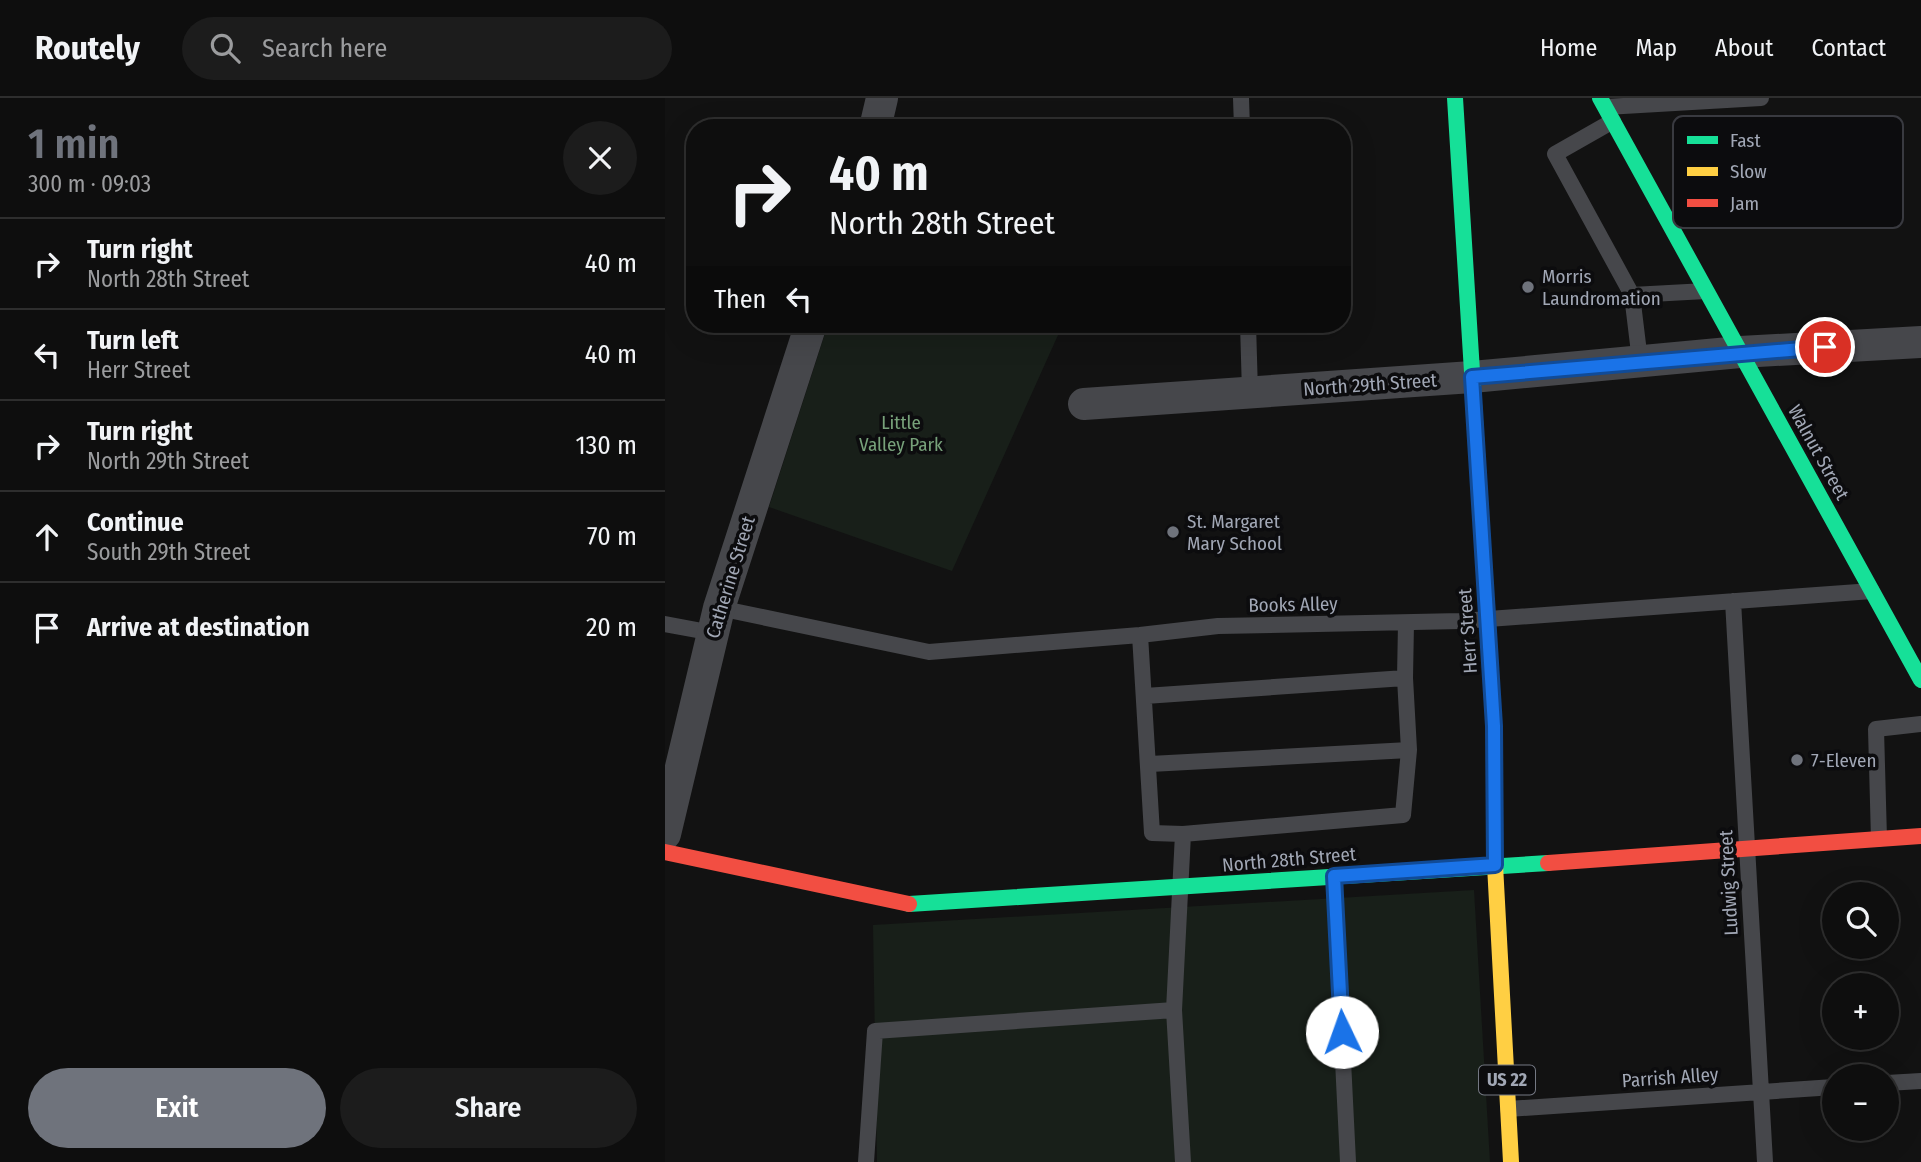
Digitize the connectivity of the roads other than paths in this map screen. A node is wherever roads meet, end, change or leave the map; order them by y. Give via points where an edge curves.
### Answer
1 (882, 98) edge
2 (1241, 98) edge
3 (1761, 98) edge
4 (1459, 100) edge
5 (1602, 102) edge
6 (877, 119) edge
7 (1242, 119) edge
8 (1613, 121) junction
9 (1706, 291) junction
10 (1632, 295) junction
11 (808, 333) edge
12 (1248, 333) edge
13 (1921, 342) edge
14 (1740, 352) junction
15 (1640, 361) junction
16 (1472, 377) junction
17 (1250, 392) junction
18 (1084, 404) dead end
19 (1872, 591) junction
20 (1733, 601) junction
21 (716, 620) junction
22 (1487, 620) junction
23 (1406, 623) junction
24 (665, 624) edge
25 (1140, 635) junction
26 (1405, 678) junction
27 (1921, 680) edge
28 (1145, 696) junction
29 (1921, 724) edge
30 (1409, 750) junction
31 (1150, 764) junction
32 (665, 834) edge
33 (1183, 834) junction
34 (1921, 836) edge
35 (1879, 839) junction
36 (1747, 847) junction
37 (665, 852) edge
38 (1495, 865) junction
39 (1334, 876) junction
40 (1179, 889) junction
41 (1174, 1010) junction
42 (1921, 1081) edge
43 (1899, 1082) edge
44 (1822, 1088) edge
45 (1761, 1092) junction
46 (1508, 1109) junction
47 (866, 1162) edge
48 (1183, 1162) edge
49 (1348, 1162) edge
50 (1511, 1162) edge
51 (1765, 1162) edge

1 - 6 street
2 - 7 lane
3 - 5 lane
4 - 16 main road, Herr Street / US 22
5 - 8 main road, Walnut Street
8 - 9 main road, Walnut Street
8 - 10 lane via 1555,153
9 - 10 lane
9 - 14 main road, Walnut Street
10 - 15 lane
11 - 21 street, Catherine Street
12 - 17 lane
13 - 14 street, North 29th Street
14 - 15 street, North 29th Street
14 - 19 main road, Walnut Street
15 - 16 street, North 29th Street
16 - 17 street, North 29th Street
16 - 22 main road, Herr Street / US 22
17 - 18 street, North 29th Street
19 - 20 lane, Books Alley
19 - 27 main road, Walnut Street
20 - 22 lane, Books Alley
20 - 36 lane, Ludwig Street
21 - 24 lane, Books Alley
21 - 25 lane, Books Alley via 929,652
21 - 32 street, Catherine Street
22 - 23 lane, Books Alley
22 - 38 main road, Herr Street / US 22 via 1494,726
23 - 25 lane, Books Alley via 1218,626
23 - 26 lane
25 - 28 lane
26 - 28 lane
26 - 30 lane
28 - 31 lane
29 - 35 lane via 1876,729
30 - 31 lane
30 - 33 lane via 1403,815
31 - 33 lane via 1152,833
33 - 40 lane
34 - 35 main road, North 28th Street
35 - 36 main road, North 28th Street
36 - 38 main road, North 28th Street
36 - 45 lane, Ludwig Street
37 - 40 main road, North 28th Street via 900,904
38 - 39 main road, North 28th Street
38 - 46 main road, Herr Street / US 22
39 - 40 main road, North 28th Street
39 - 49 lane
40 - 41 lane
41 - 47 lane via 875,1031
41 - 48 lane
42 - 43 lane
44 - 45 lane, Parrish Alley
45 - 46 lane, Parrish Alley
45 - 51 lane, Ludwig Street
46 - 50 main road, Herr Street / US 22

